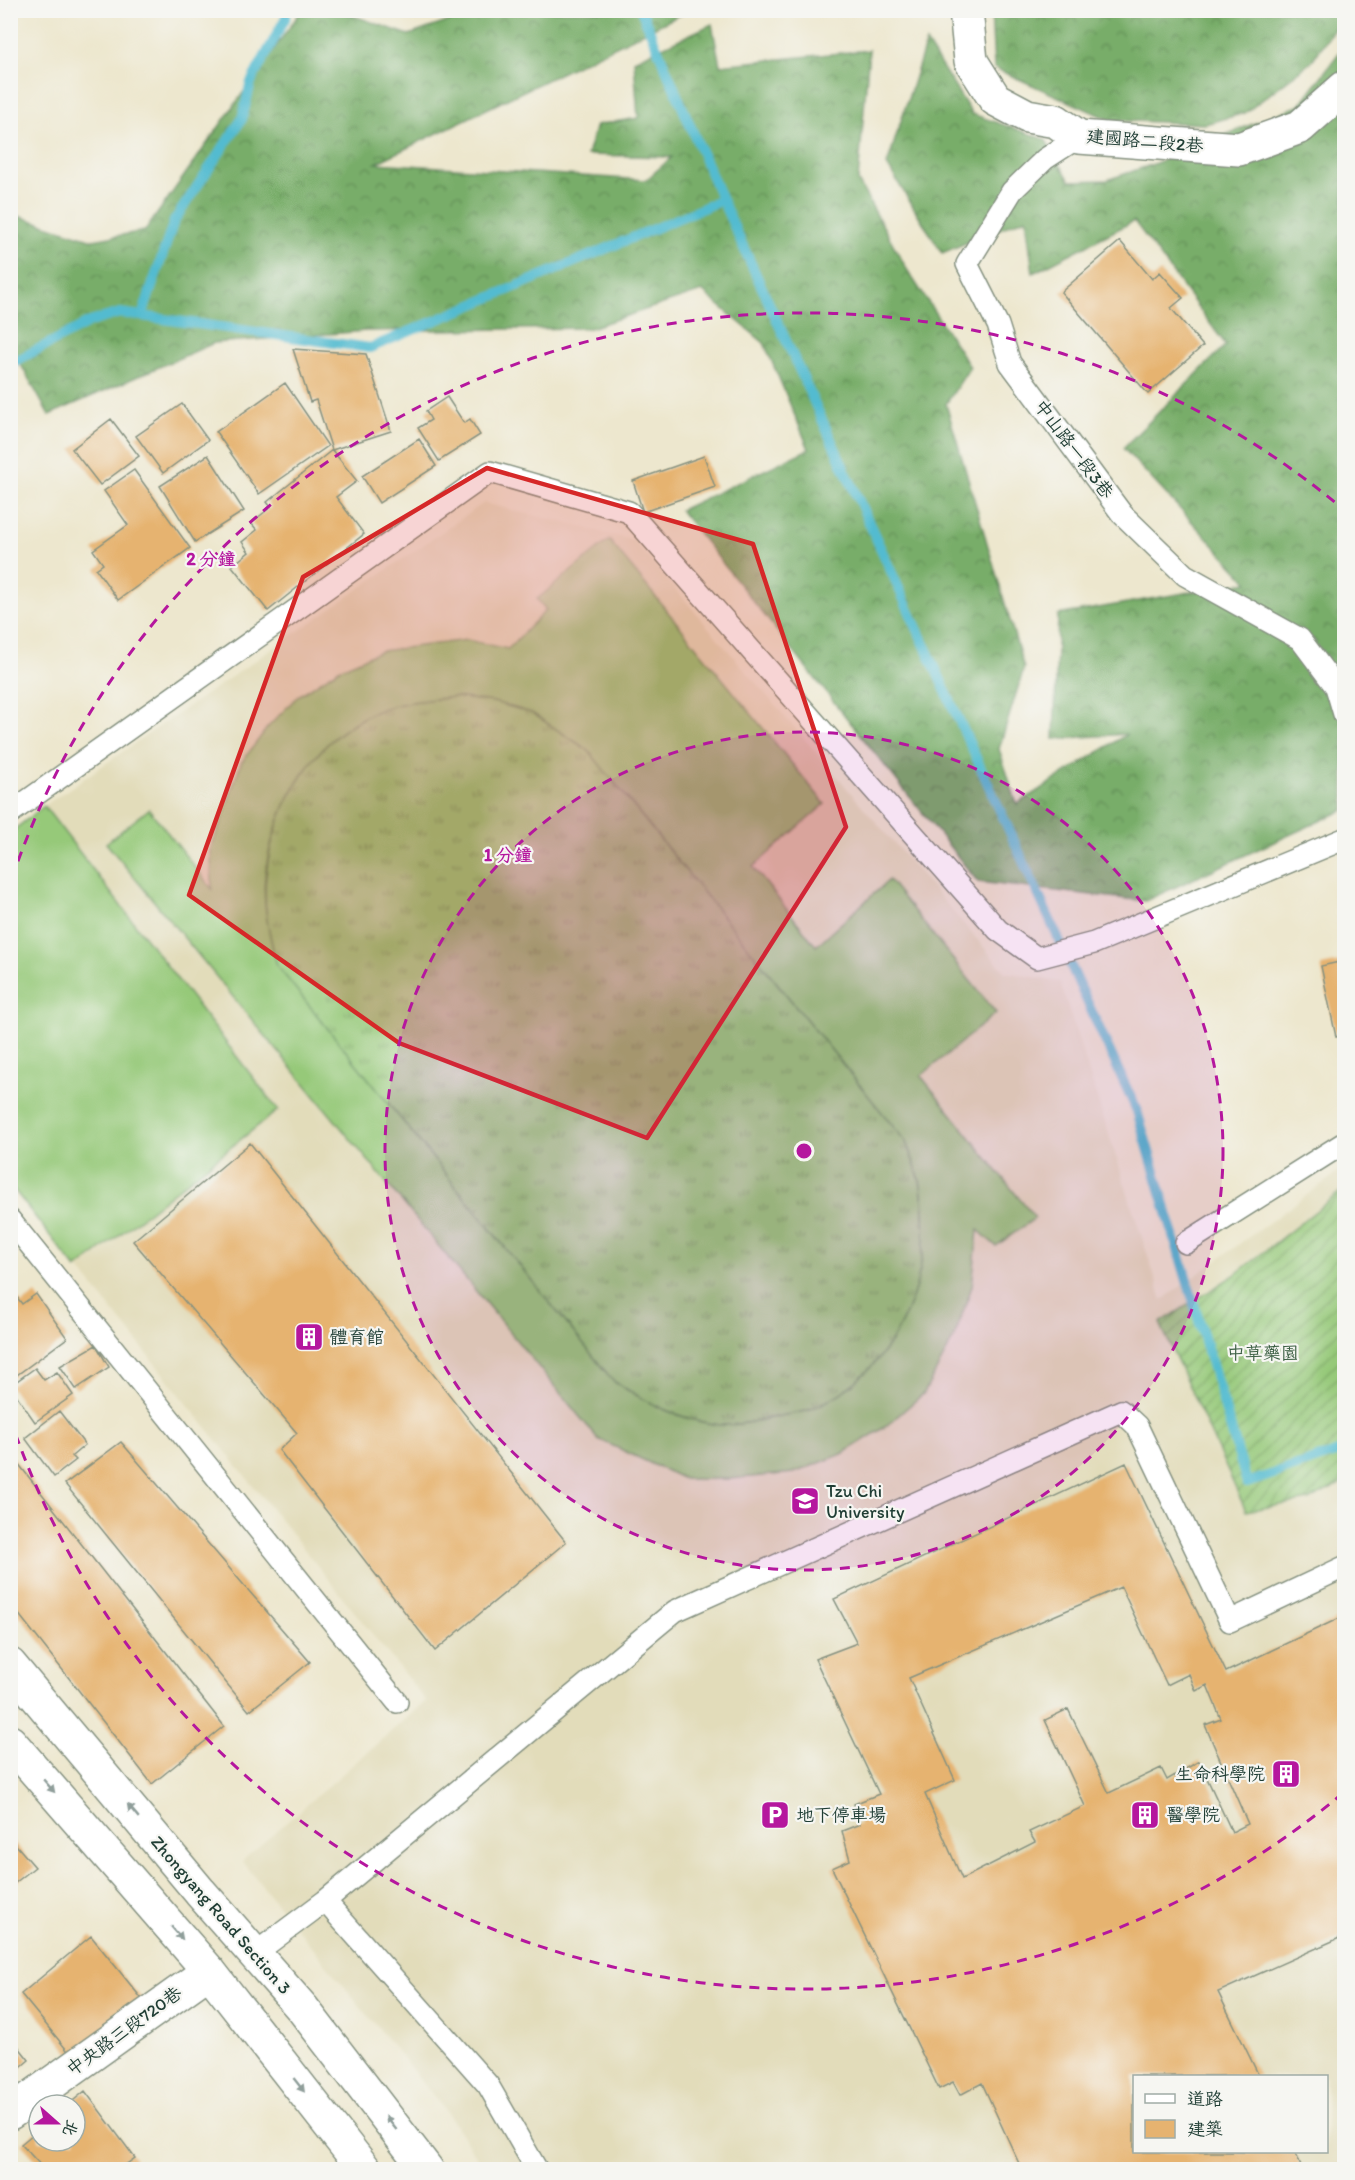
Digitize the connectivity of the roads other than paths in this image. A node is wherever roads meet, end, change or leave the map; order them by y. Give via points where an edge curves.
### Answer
1 (966, 10) edge
2 (1344, 88) edge
3 (1079, 137) junction
4 (1344, 714) edge
5 (10, 813) edge
6 (1344, 840) edge
7 (1344, 1143) edge
8 (10, 1220) edge
9 (1186, 1243) dead end
10 (1344, 1567) edge
11 (10, 1665) edge
12 (397, 1702) dead end
13 (10, 1742) edge
14 (325, 1901) junction
15 (254, 1954) junction
16 (209, 1971) junction
17 (10, 2113) edge
18 (365, 2169) edge
19 (427, 2169) edge
20 (537, 2169) edge

1 - 3 street, 建國路二段2巷 via 971,61 995,99 1027,116 1056,121
2 - 3 street, 建國路二段2巷 via 1300,127 1239,149
3 - 4 lane, 中山路一段3巷 via 1045,159 1012,191 967,264 998,325 1010,363 1122,514 1185,574 1300,639 1336,687
5 - 6 lane via 490,472 629,512 998,930 1037,958 1094,943
7 - 9 lane
8 - 12 lane
10 - 14 lane via 1230,1621 1137,1426 1121,1411 675,1611
15 -> 11 street, Zhongyang Road Section 3
13 -> 16 street
14 - 15 lane
14 - 20 lane via 488,2085
19 -> 15 street, Zhongyang Road Section 3 via 303,2009
16 - 17 street, 中央路三段720巷
16 -> 18 street

